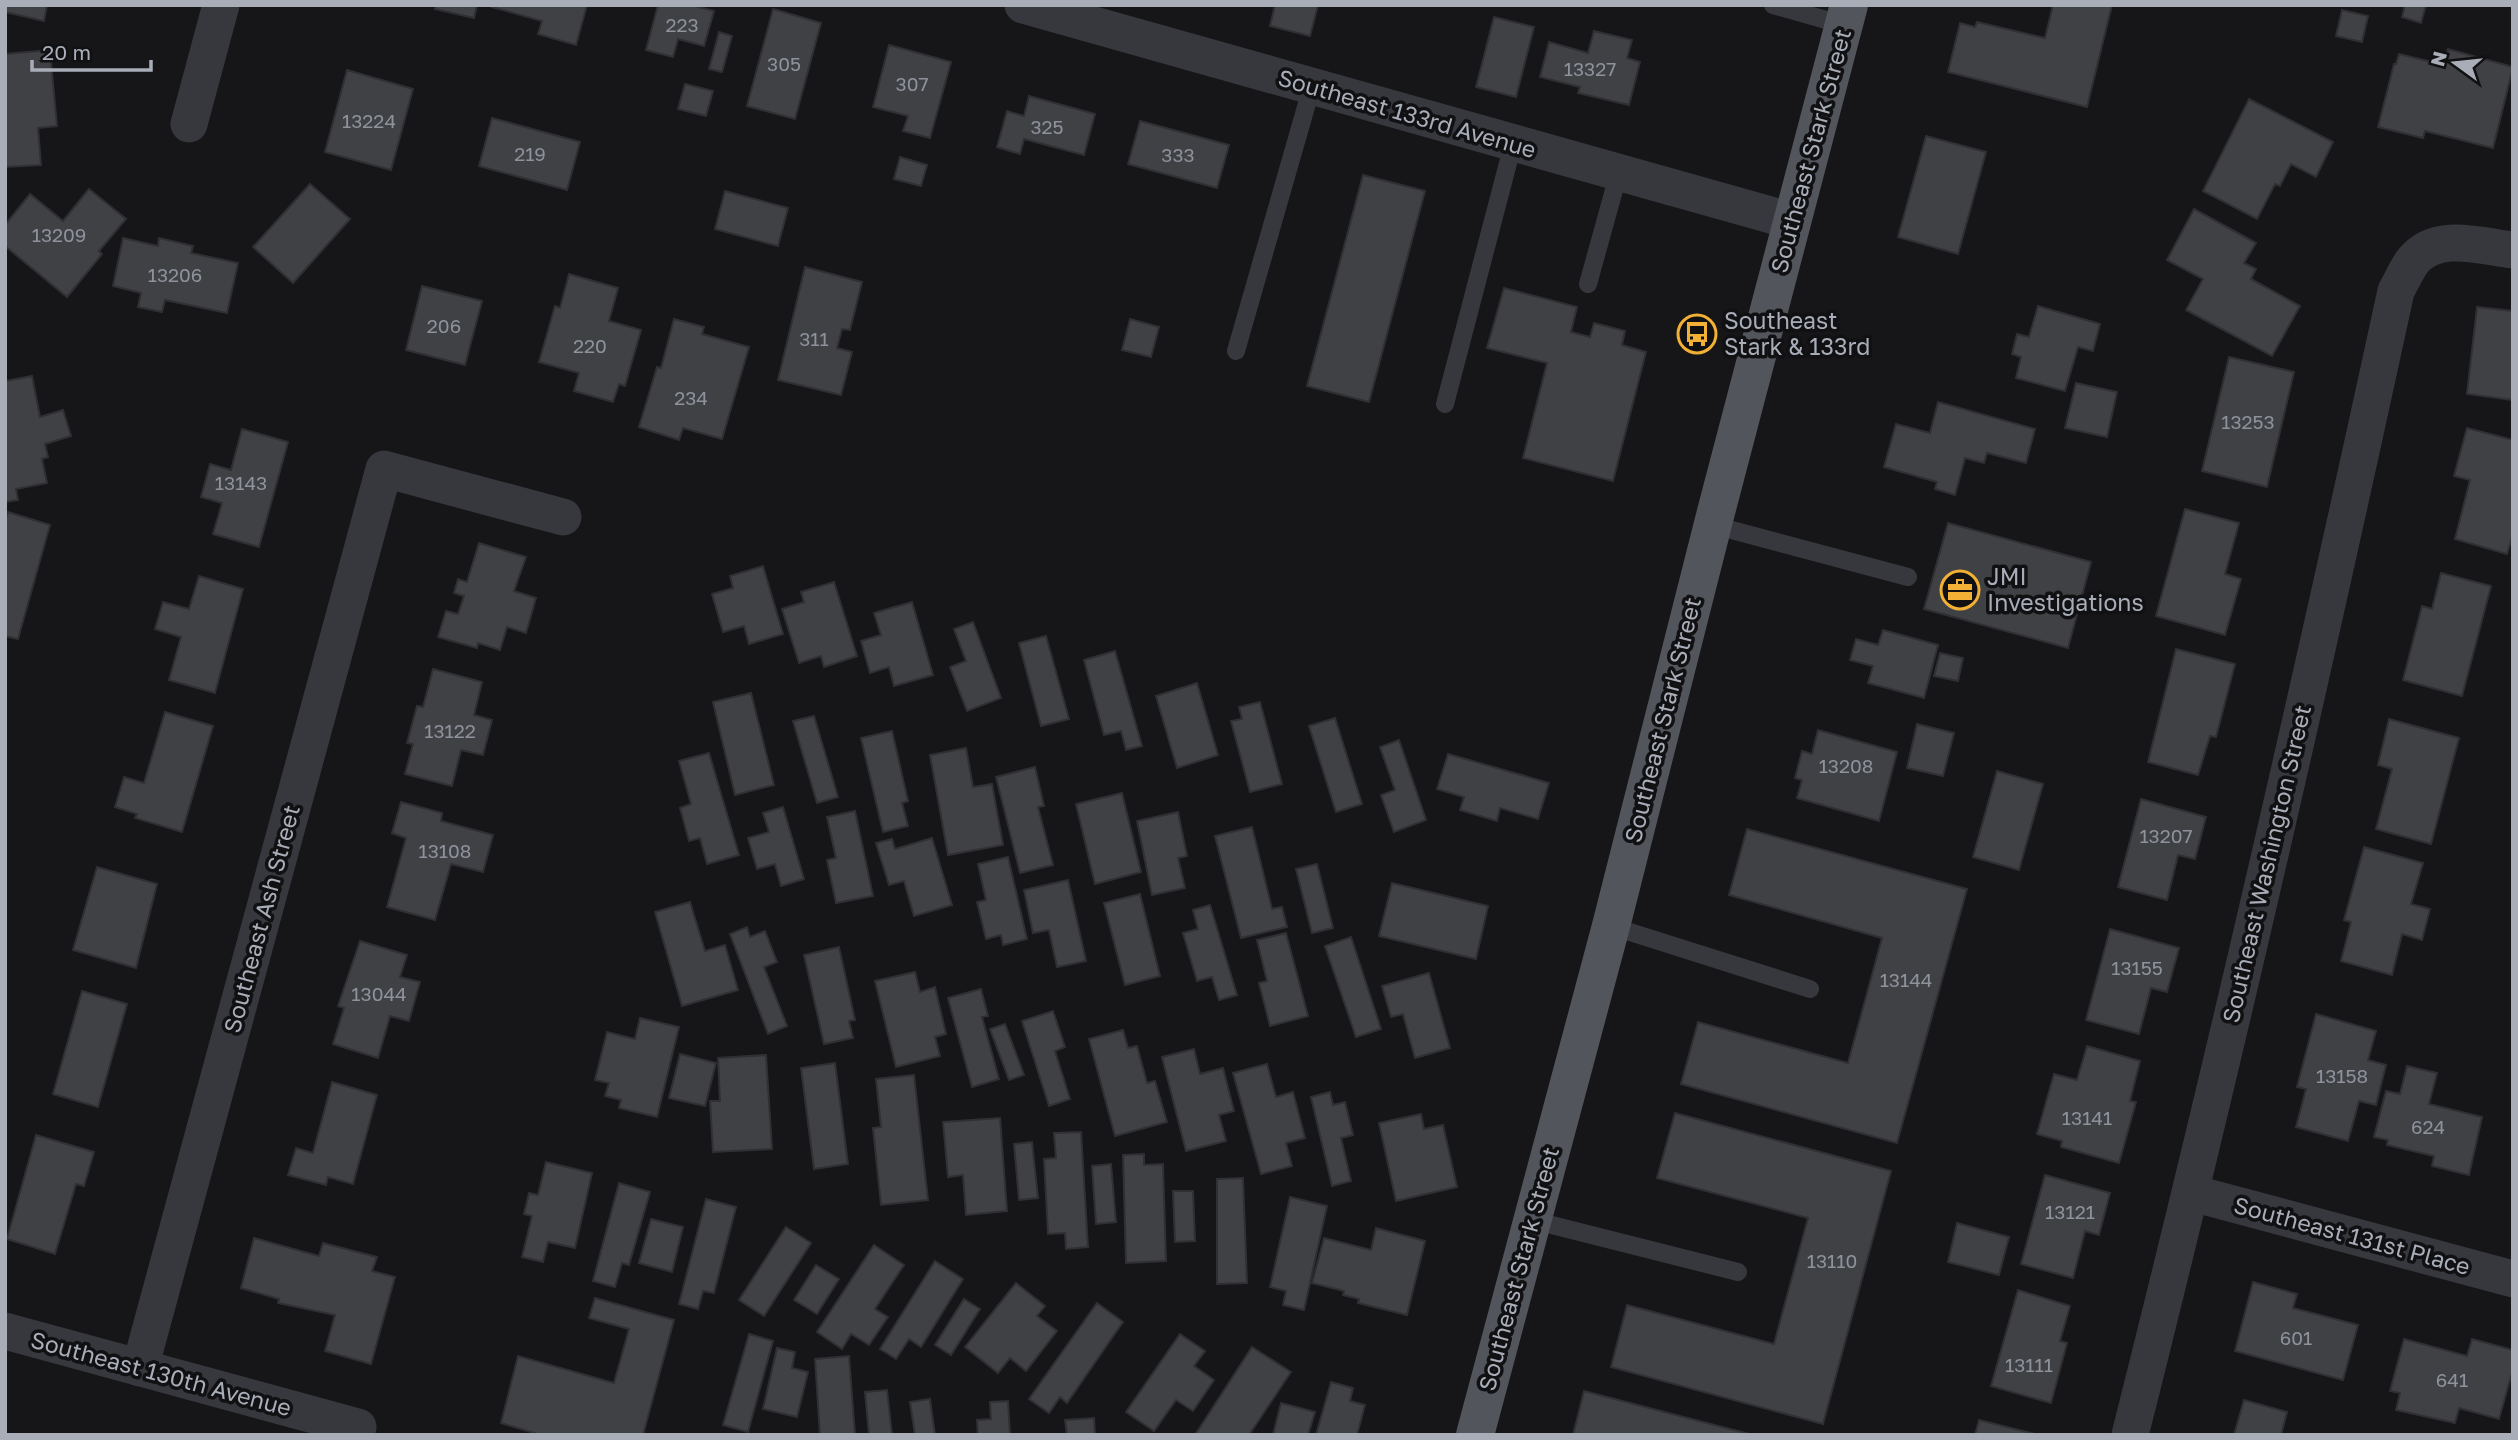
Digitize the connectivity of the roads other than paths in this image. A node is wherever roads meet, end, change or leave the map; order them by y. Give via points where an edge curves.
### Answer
1 (220, 5) edge
2 (1023, 5) edge
3 (1773, 5) edge
4 (1073, 12) edge
5 (1847, 15) edge
6 (1312, 86) junction
7 (189, 124) dead end
8 (1513, 144) junction
9 (1619, 172) junction
10 (1793, 221) junction
11 (2513, 250) edge
12 (1588, 284) dead end
13 (1236, 351) dead end
14 (1445, 404) dead end
15 (563, 517) dead end
16 (1713, 525) junction
17 (1908, 577) dead end
18 (1611, 926) junction
19 (1810, 989) dead end
20 (2192, 1192) junction
21 (1532, 1220) junction
22 (1738, 1272) dead end
23 (2513, 1279) edge
24 (5, 1331) edge
25 (140, 1368) junction
26 (358, 1427) dead end
27 (1475, 1435) edge
28 (2130, 1435) edge

1 - 7 street
2 - 4 street, Southeast 133rd Avenue
3 - 5 lane
4 - 6 street, Southeast 133rd Avenue
5 - 10 main road, Southeast Stark Street
6 - 8 street, Southeast 133rd Avenue
6 - 13 lane
8 - 9 street, Southeast 133rd Avenue
8 - 14 lane
9 - 10 street, Southeast 133rd Avenue
9 - 12 lane
10 - 16 main road, Southeast Stark Street
11 - 20 street, Southeast Washington Street via 2453,242 2435,246 2412,262 2396,291
15 - 25 street, Southeast Ash Street via 384,469
16 - 17 lane
16 - 18 main road, Southeast Stark Street
18 - 19 lane
18 - 21 main road, Southeast Stark Street
20 - 23 street, Southeast 131st Place
20 - 28 street, Southeast Washington Street
21 - 22 lane
21 - 27 main road, Southeast Stark Street
24 - 25 street, Southeast 130th Avenue
25 - 26 street, Southeast 130th Avenue

